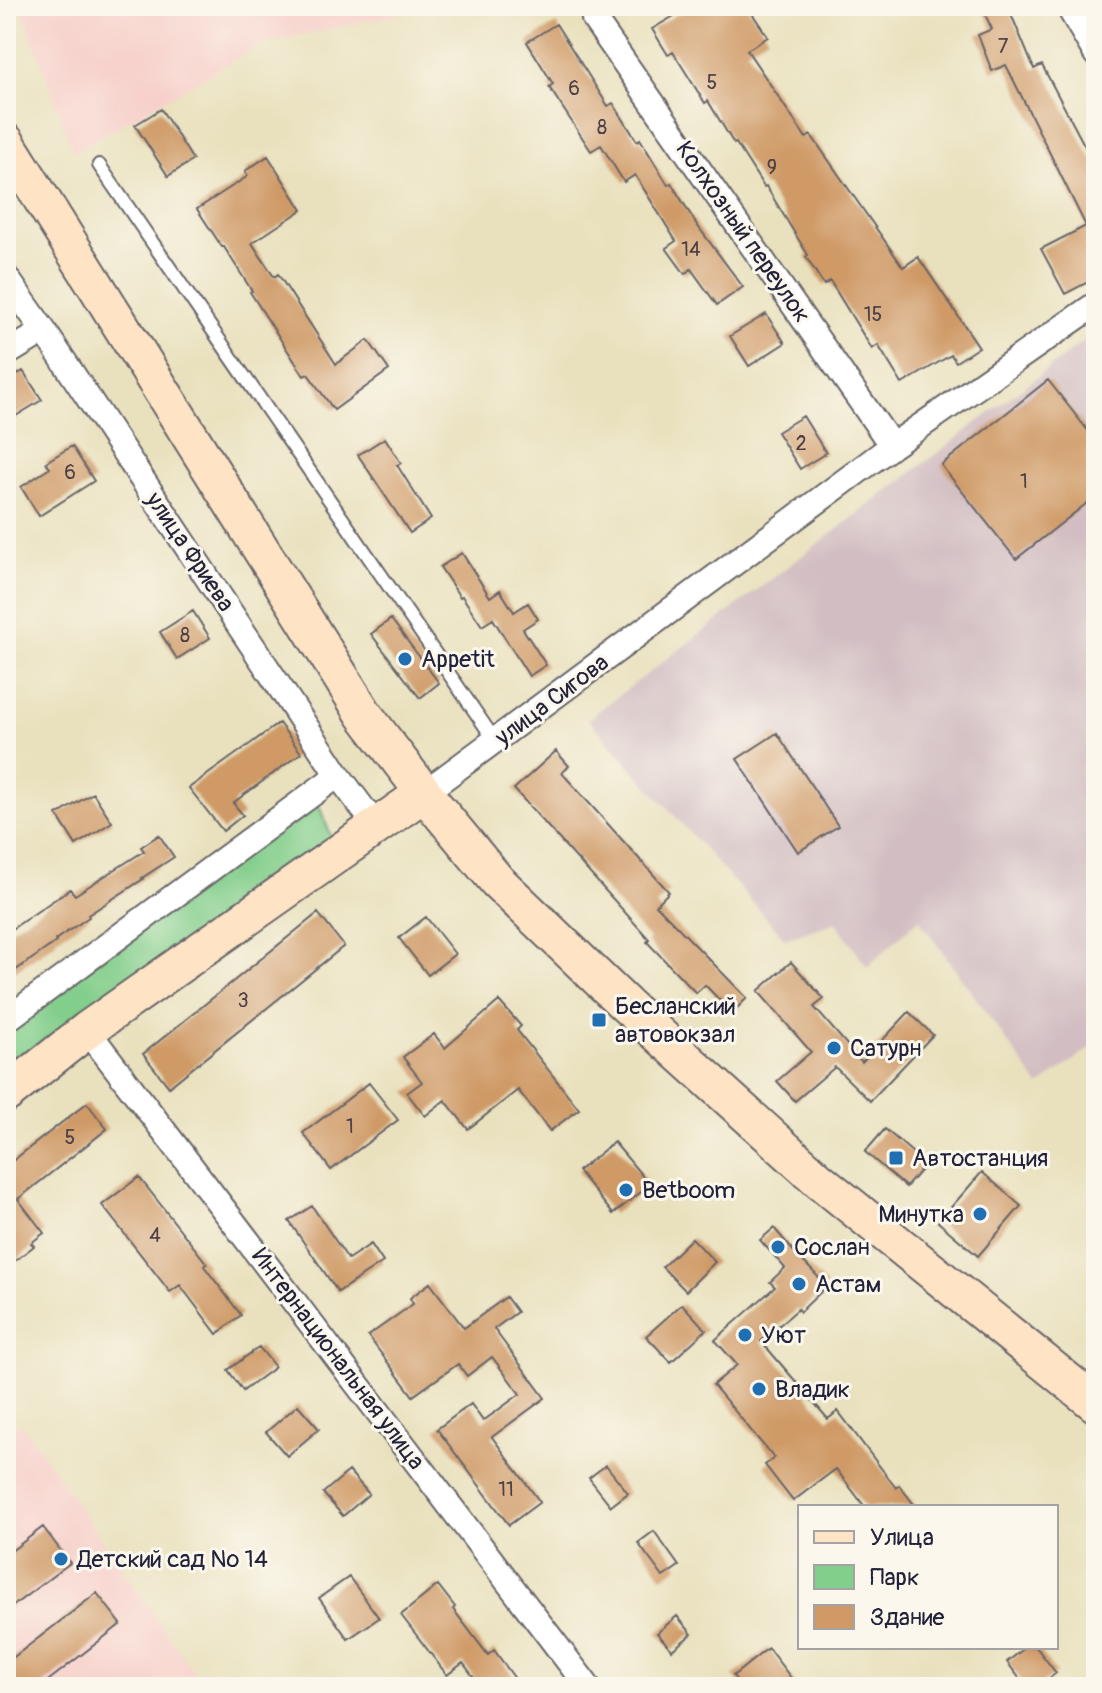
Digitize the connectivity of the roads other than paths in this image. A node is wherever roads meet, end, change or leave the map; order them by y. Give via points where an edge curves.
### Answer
1 (1068, 6) edge
2 (594, 19) dead end
3 (1096, 54) edge
4 (6, 142) edge
5 (99, 165) dead end
6 (6, 277) edge
7 (1096, 304) edge
8 (44, 331) junction
9 (6, 354) edge
10 (892, 446) junction
11 (496, 742) junction
12 (338, 775) junction
13 (424, 793) junction
14 (376, 826) junction
15 (6, 1020) edge
16 (87, 1030) junction
17 (6, 1094) edge
18 (1096, 1404) edge
19 (588, 1687) edge

1 - 3 street
2 - 10 street, Колхозный переулок
4 - 13 main road via 364,714
5 - 11 lane
6 - 8 street, улица Фриева
7 - 10 street, улица Сигова
8 - 9 street
8 - 12 street, улица Фриева
10 - 11 street, улица Сигова
11 - 13 street, улица Сигова
12 - 14 street, улица Фриева
12 - 15 street
13 - 14 main road, улица Сигова
13 - 18 main road via 497,881 626,1005 819,1180
14 - 16 main road, улица Сигова
16 - 17 main road, улица Сигова
16 - 19 street, Интернациональная улица

